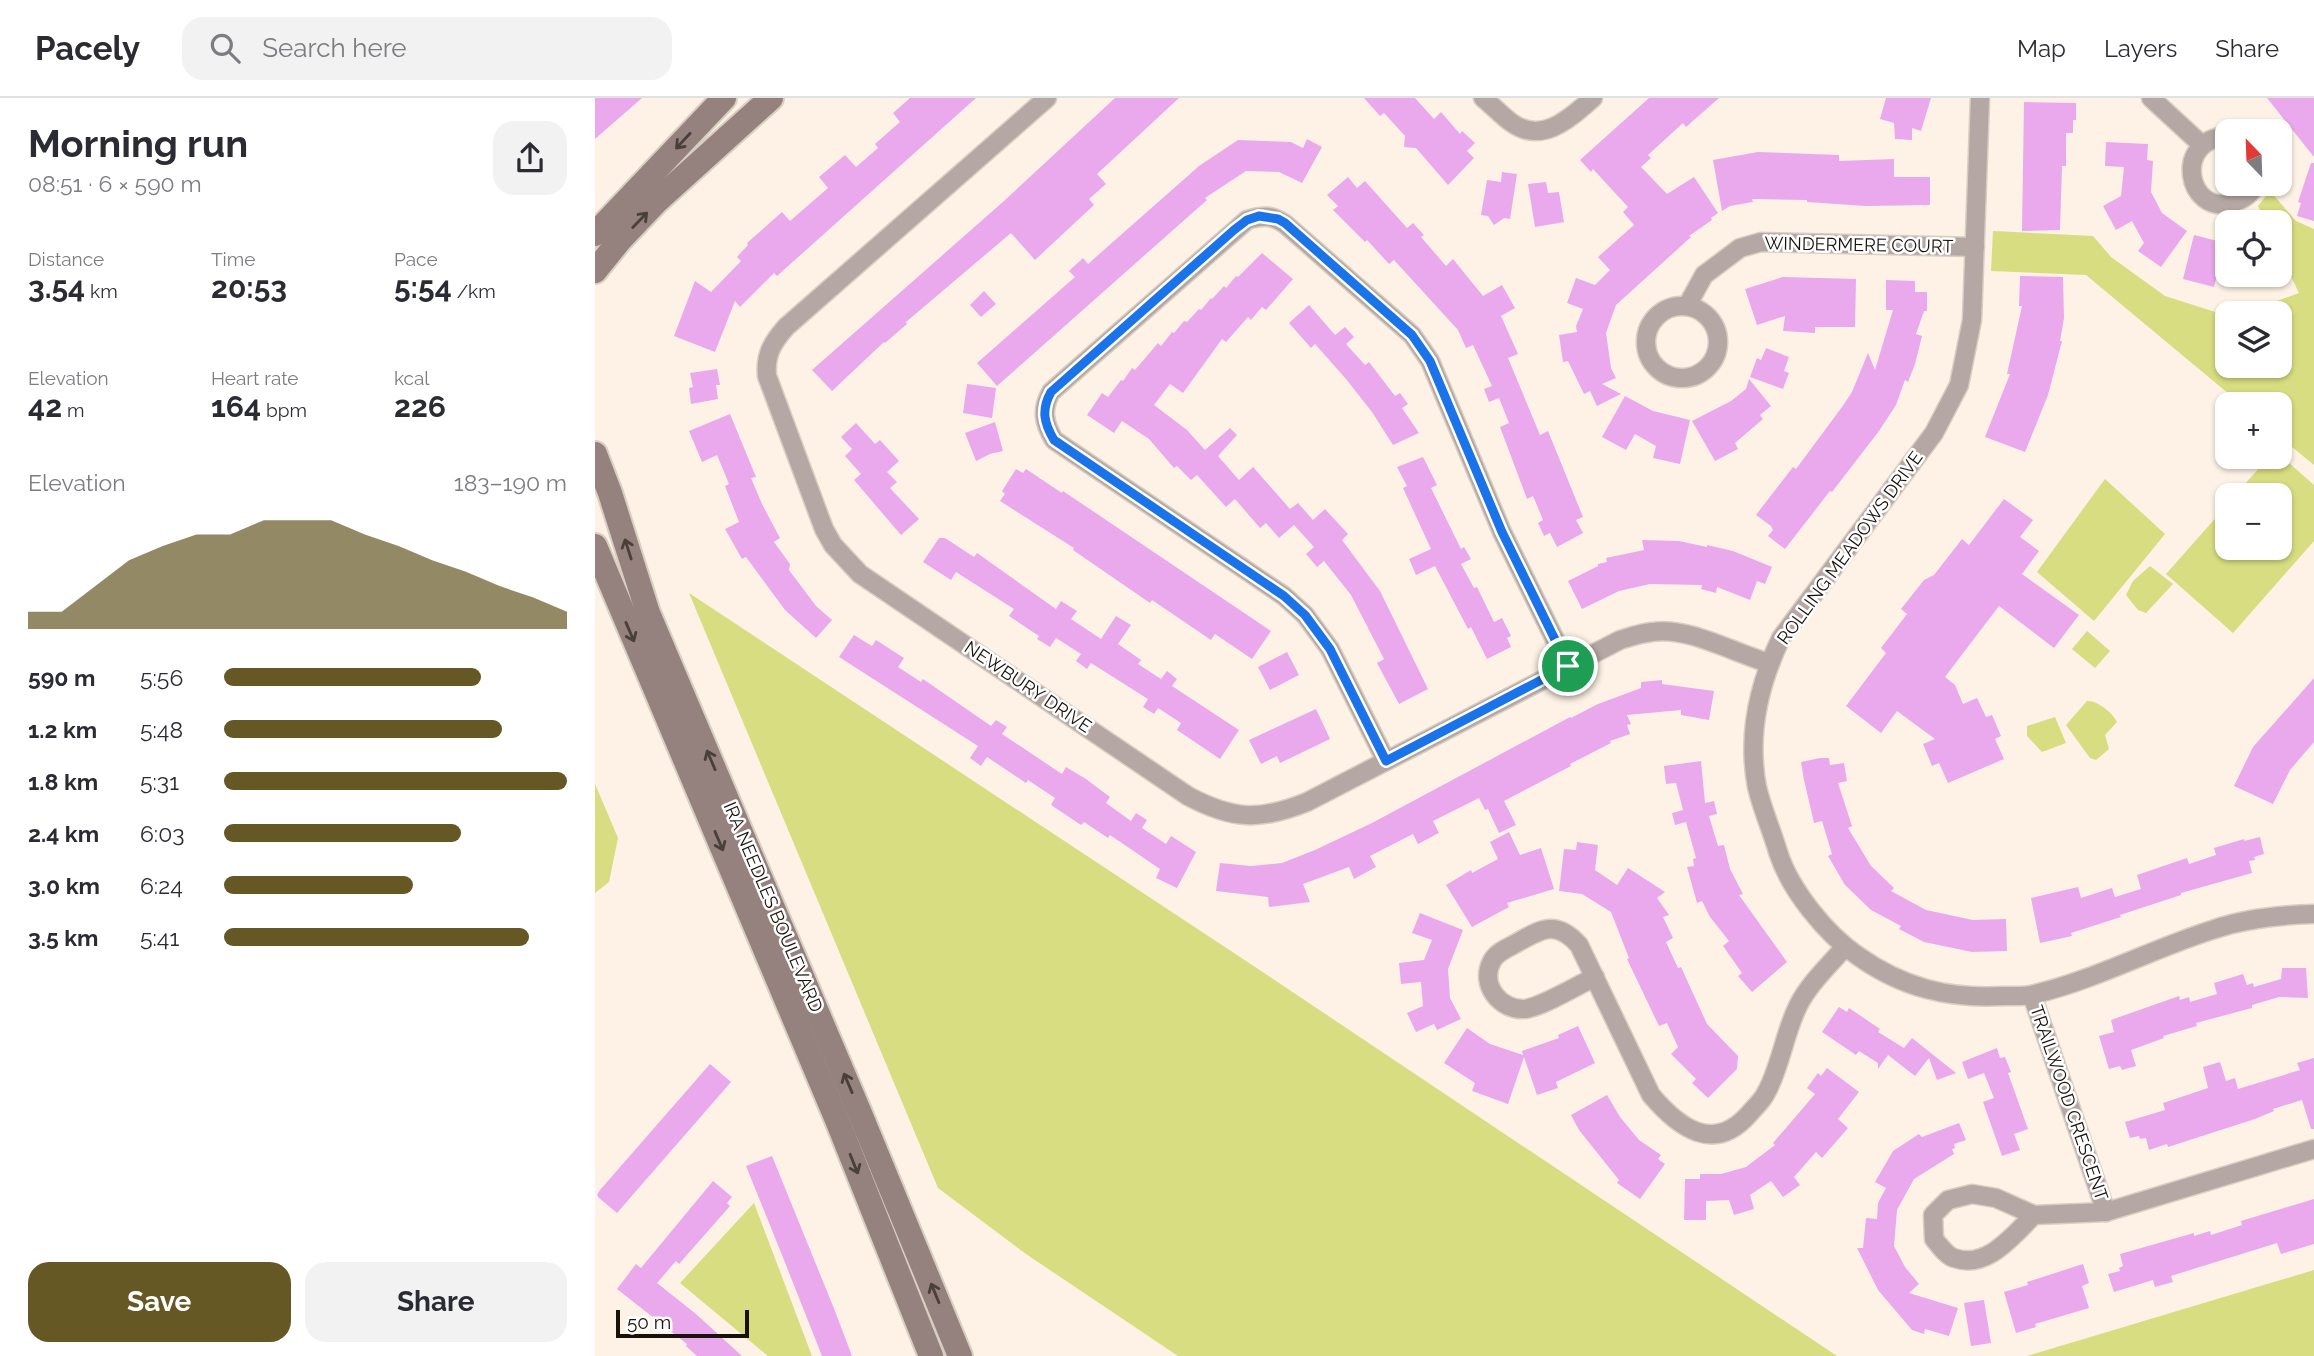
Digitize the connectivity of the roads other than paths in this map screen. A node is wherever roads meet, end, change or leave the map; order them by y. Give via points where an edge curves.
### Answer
1 (724, 98) edge
2 (771, 98) edge
3 (1047, 98) edge
4 (1483, 98) edge
5 (1593, 98) edge
6 (1980, 98) edge
7 (2151, 98) edge
8 (2215, 138) edge
9 (2202, 145) junction
10 (2247, 196) edge
11 (595, 234) edge
12 (1975, 247) junction
13 (595, 271) edge
14 (1687, 306) junction
15 (595, 454) edge
16 (595, 546) edge
17 (1769, 663) junction
18 (1568, 666) junction
19 (1386, 761) junction
20 (2314, 914) edge
21 (1845, 947) junction
22 (1595, 977) junction
23 (2032, 995) junction
24 (2314, 1149) edge
25 (2106, 1212) junction
26 (2034, 1215) junction
27 (931, 1356) edge
28 (961, 1356) edge

1 -> 11 main road
13 -> 2 main road via 657,201
3 - 19 street, NEWBURY DRIVE via 772,343 767,376 824,528 860,574 1205,804 1224,812 1261,816 1283,812
4 - 5 street via 1514,125 1537,131 1562,125
6 - 12 street, ROLLING MEADOWS DRIVE
7 - 9 street
8 - 9 street
9 - 10 street via 2191,168 2197,190 2225,205
12 - 14 street, WINDERMERE COURT via 1761,242 1740,248 1704,275
12 - 17 street, ROLLING MEADOWS DRIVE via 1972,320 1959,385 1934,433 1781,638
14 - 14 street via 1658,315 1646,338 1655,367 1680,379 1708,369 1719,346 1716,326 1708,316
28 -> 15 main road, IRA NEEDLES BOULEVARD via 648,613
16 -> 27 main road, IRA NEEDLES BOULEVARD via 837,1120
17 - 18 street, NEWBURY DRIVE via 1699,638 1653,631 1620,640
17 - 21 street, ROLLING MEADOWS DRIVE via 1752,745 1758,788 1783,865 1812,912
18 - 19 street, NEWBURY DRIVE
18 - 19 street via 1502,532 1421,346 1285,223 1270,216 1247,220 1051,392 1045,402 1046,427 1054,440 1284,596 1305,615 1330,649
20 - 23 street, ROLLING MEADOWS DRIVE via 2275,915 2216,928
21 - 22 street via 1798,1005 1766,1094 1739,1126 1723,1135 1690,1129 1651,1095
21 - 23 street, ROLLING MEADOWS DRIVE via 1883,974 1943,994
22 - 22 street via 1571,936 1549,928 1498,953 1491,962 1489,982 1501,1003 1528,1009
23 - 25 street, TRAILWOOD CRESCENT
24 - 25 street, TRAILWOOD CRESCENT
25 - 26 street, TRAILWOOD CRESCENT
26 - 26 street, TRAILWOOD CRESCENT via 1996,1198 1972,1194 1948,1200 1933,1215 1934,1239 1952,1258 1971,1260 1992,1254

